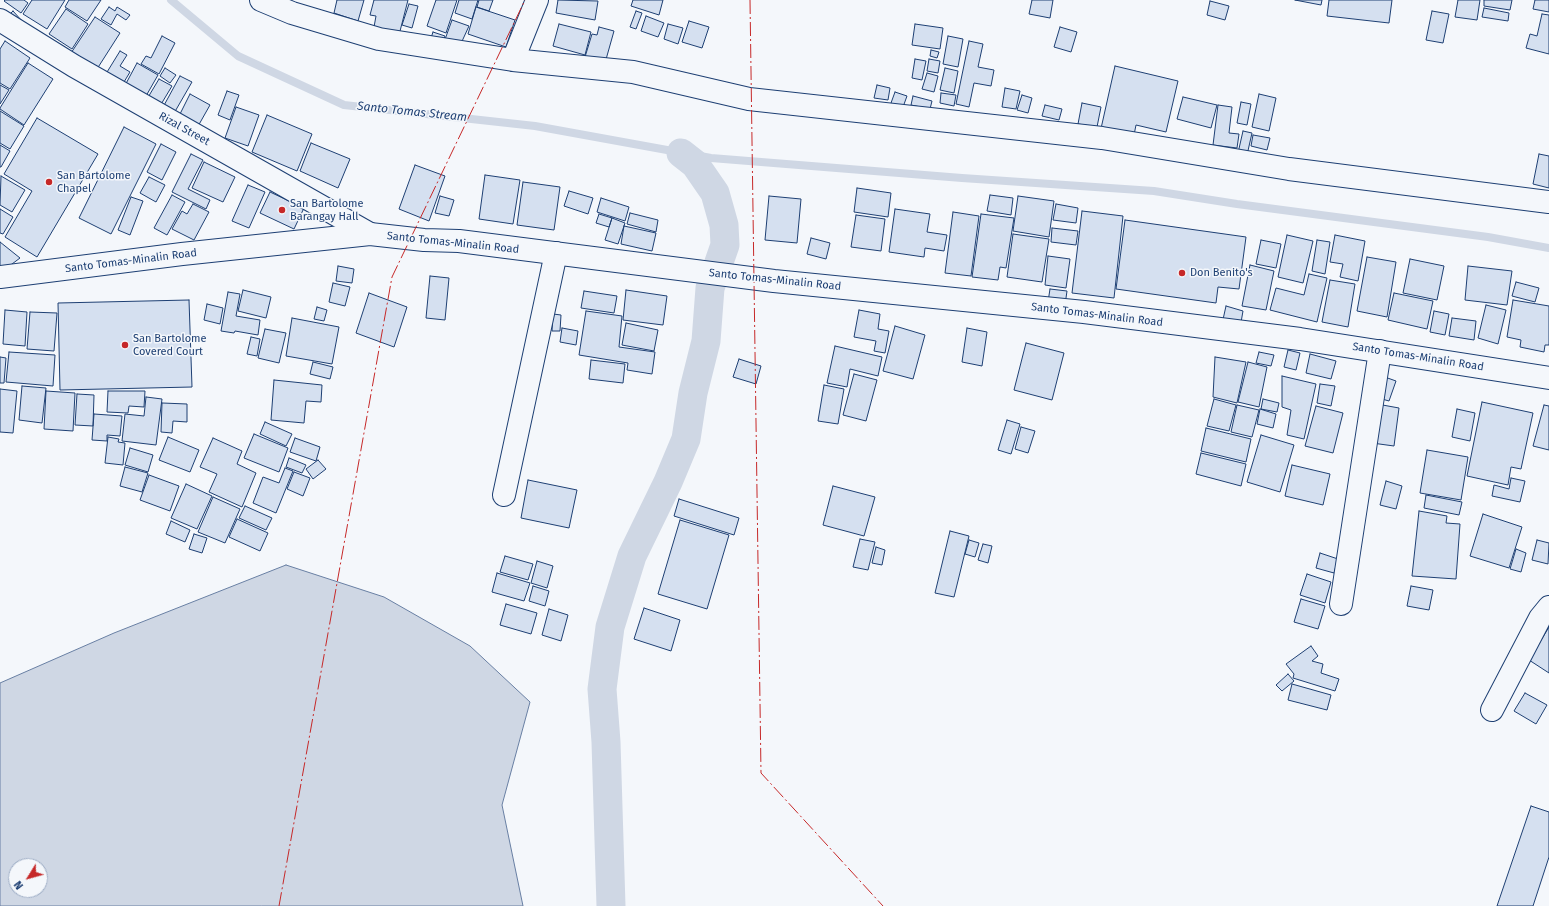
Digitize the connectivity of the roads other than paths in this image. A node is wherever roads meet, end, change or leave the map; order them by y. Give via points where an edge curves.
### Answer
1 (261, 0) edge
2 (537, 0) edge
3 (0, 20) edge
4 (513, 60) junction
5 (1549, 202) edge
6 (370, 234) junction
7 (556, 253) junction
8 (0, 277) edge
9 (1380, 351) junction
10 (1549, 378) edge
11 (504, 495) dead end
12 (1341, 604) dead end
13 (1549, 606) edge
14 (1492, 710) dead end

1 - 4 street via 292,13 379,39
2 - 4 street
3 - 6 street, Rizal Street via 74,66
4 - 5 street via 633,72 749,99 1102,138 1289,169
6 - 7 street, Santo Tomas-Minalin Road via 459,241
6 - 8 street, Santo Tomas-Minalin Road
7 - 9 street, Santo Tomas-Minalin Road via 774,281 1084,312
7 - 11 street
9 - 10 street, Santo Tomas-Minalin Road
9 - 12 street
13 - 14 street via 1540,618

